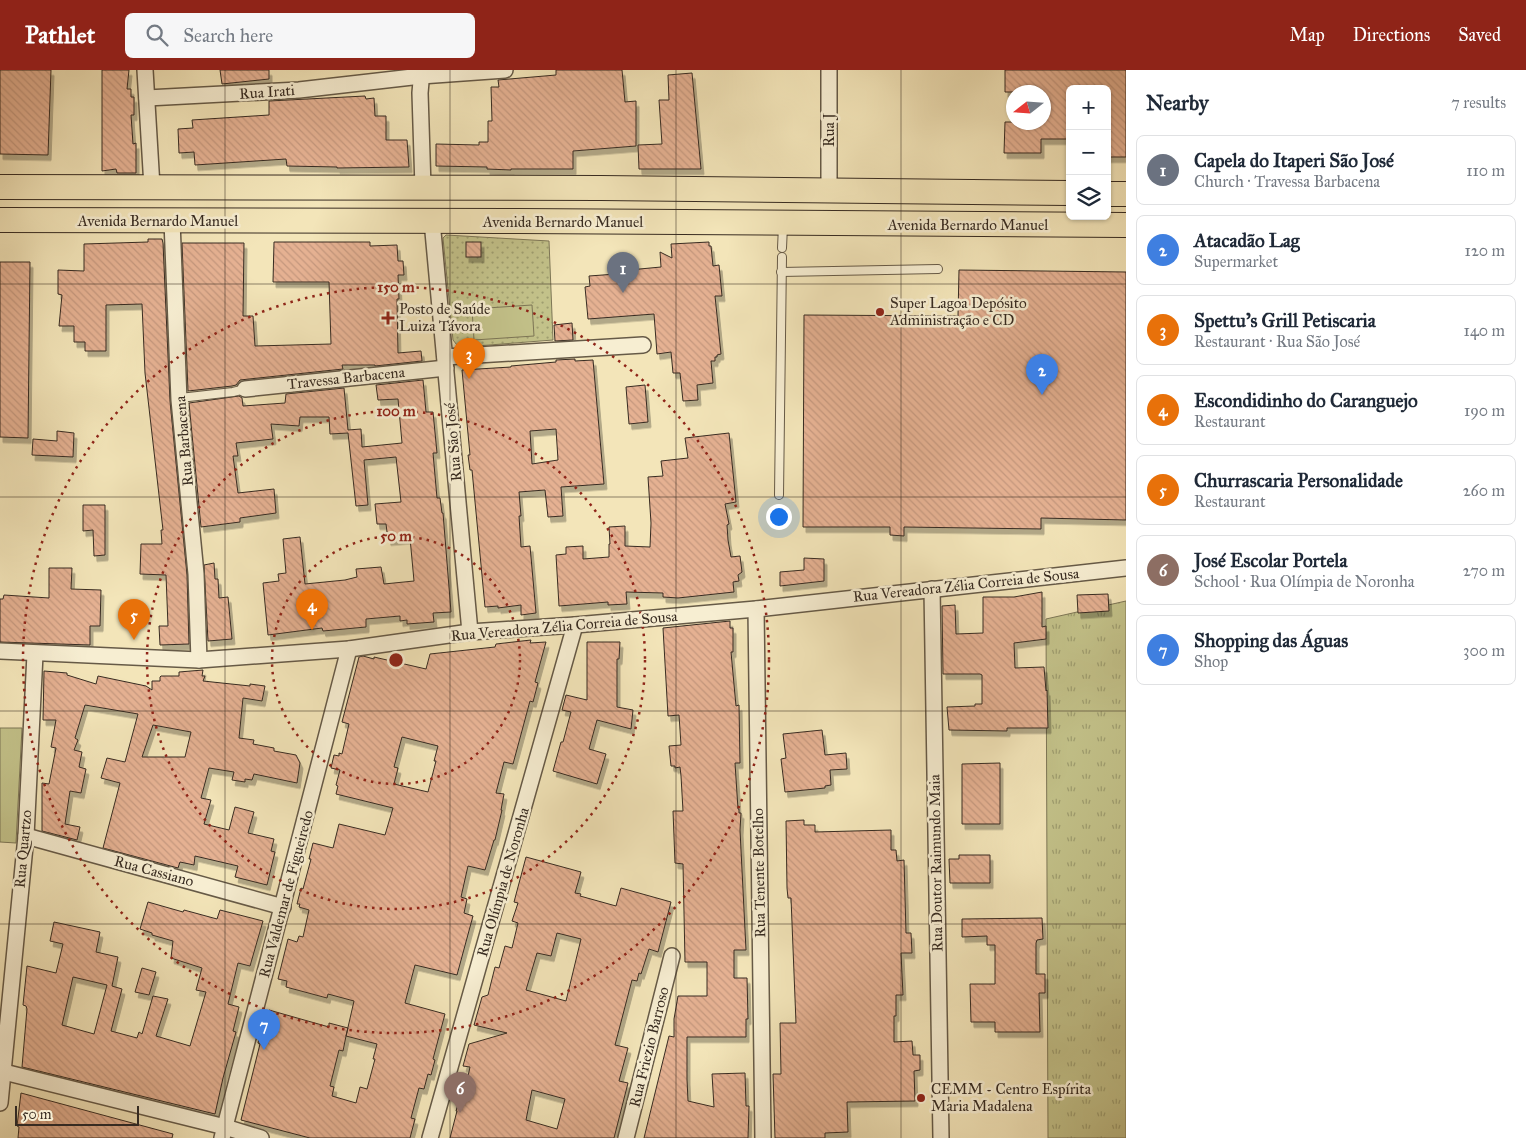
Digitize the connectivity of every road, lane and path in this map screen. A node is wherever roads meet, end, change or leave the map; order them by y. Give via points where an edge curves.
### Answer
1 (145, 70) edge
2 (505, 70) edge
3 (828, 70) edge
4 (422, 73) edge
5 (147, 98) junction
6 (0, 187) edge
7 (152, 187) junction
8 (423, 188) junction
9 (601, 188) junction
10 (634, 188) junction
11 (829, 190) junction
12 (1066, 193) edge
13 (1111, 194) edge
14 (1126, 194) edge
15 (0, 220) edge
16 (172, 221) junction
17 (432, 221) junction
18 (600, 222) junction
19 (635, 222) junction
20 (783, 224) junction
21 (1126, 225) edge
22 (782, 248) dead end
23 (782, 257) dead end
24 (938, 269) dead end
25 (781, 272) junction
26 (644, 345) dead end
27 (446, 362) junction
28 (245, 389) joint
29 (180, 398) junction
30 (779, 495) dead end
31 (1126, 568) edge
32 (932, 589) junction
33 (756, 609) junction
34 (575, 625) junction
35 (470, 632) junction
36 (349, 649) junction
37 (0, 651) edge
38 (35, 654) junction
39 (199, 660) junction
40 (26, 836) junction
41 (283, 907) junction
42 (672, 956) dead end
43 (0, 979) edge
44 (11, 992) junction
45 (2, 1072) edge
46 (0, 1103) edge
47 (224, 1132) edge
48 (260, 1138) edge
49 (430, 1138) edge
50 (626, 1138) edge
51 (763, 1138) edge
52 (941, 1138) edge

1 - 5 street
2 - 4 street, Rua Irati
3 - 11 street, Rua J
4 - 5 street, Rua Irati via 298,90
4 - 8 street
5 - 7 street
6 - 7 main road
7 - 8 main road
8 - 9 main road
9 - 10 main road
9 - 18 main road
10 - 11 main road
10 - 19 main road
11 - 12 main road
13 - 14 main road
15 - 16 main road, Avenida Bernardo Manuel
16 - 17 main road, Avenida Bernardo Manuel
16 - 29 street, Rua Barbacena
17 - 18 main road, Avenida Bernardo Manuel
17 - 27 street, Rua São José
18 - 19 main road, Avenida Bernardo Manuel
19 - 20 main road, Avenida Bernardo Manuel
20 - 21 main road, Avenida Bernardo Manuel
20 - 22 lane
23 - 25 lane
24 - 25 lane
25 - 30 lane
26 - 27 street, Travessa Barbacena
27 - 28 street, Travessa Barbacena
27 - 35 street, Rua São José
28 - 29 lane
29 - 39 street, Rua Barbacena via 196,574
31 - 32 street, Rua Vereadora Zélia Correia de Sousa
32 - 33 street, Rua Vereadora Zélia Correia de Sousa
32 - 52 street, Rua Doutor Raimundo Maia
33 - 34 street, Rua Vereadora Zélia Correia de Sousa
33 - 51 street, Rua Tenente Botelho
34 - 35 street, Rua Vereadora Zélia Correia de Sousa
34 - 49 street, Rua Olímpia de Noronha
35 - 36 street, Rua Vereadora Zélia Correia de Sousa
36 - 39 street, Rua Vereadora Zélia Correia de Sousa
36 - 41 street, Rua Valdemar de Figueiredo
37 - 38 street, Rua Vereadora Zélia Correia de Sousa
38 - 39 street, Rua Vereadora Zélia Correia de Sousa
38 - 40 street, Rua Quartzo
40 - 41 street, Rua Cassiano
40 - 44 street, Rua Quartzo
41 - 47 street, Rua Valdemar de Figueiredo
42 - 50 street, Rua Friezio Barroso
43 - 44 street
44 - 45 street, Rua Quartzo
45 - 46 street, Rua Quartzo
45 - 47 street
47 - 48 street

